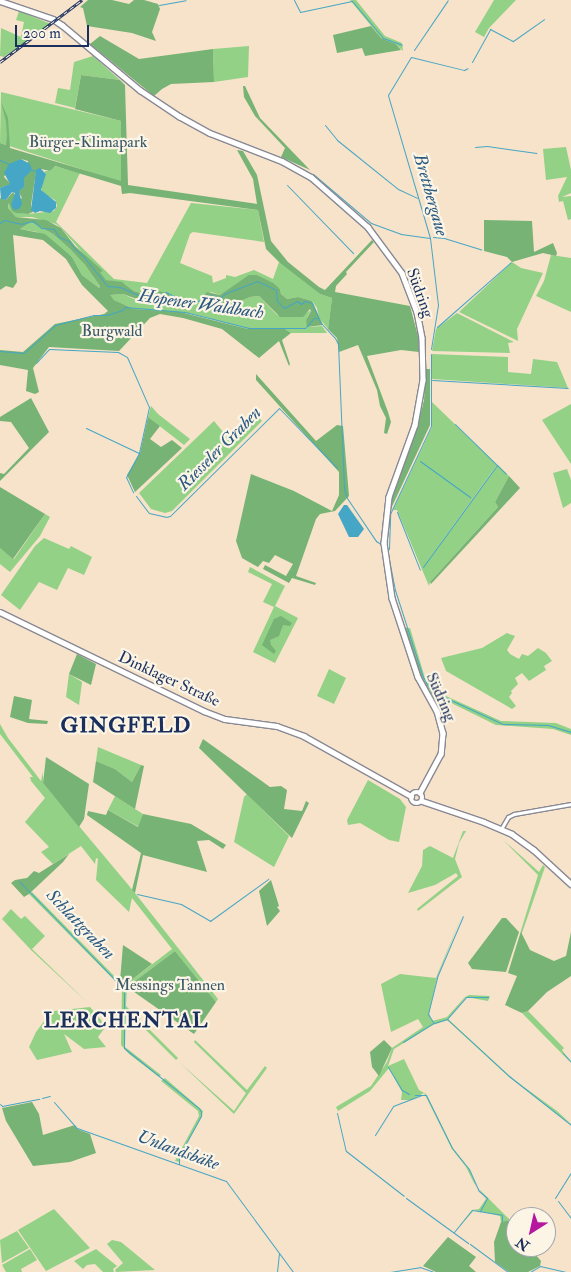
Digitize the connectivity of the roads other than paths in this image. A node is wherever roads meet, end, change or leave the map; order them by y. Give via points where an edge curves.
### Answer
1 (0, 1) edge
2 (0, 612) edge
3 (420, 793) junction
4 (411, 796) junction
5 (422, 801) junction
6 (571, 804) edge
7 (501, 829) junction
8 (571, 884) edge

1 - 3 main road, Südring via 53,19 140,90 179,116 311,177 363,222 402,273 416,312 424,366 419,409 389,497 384,543 388,578 402,628 418,677 437,711 443,733 440,754
2 - 4 main road, Dinklager Straße via 204,711 225,719 277,726 304,736
3 - 4 main road via 415,792
3 - 5 main road
4 - 5 main road via 415,804
5 - 7 main road
6 - 7 street via 514,814
7 - 8 main road via 534,850

